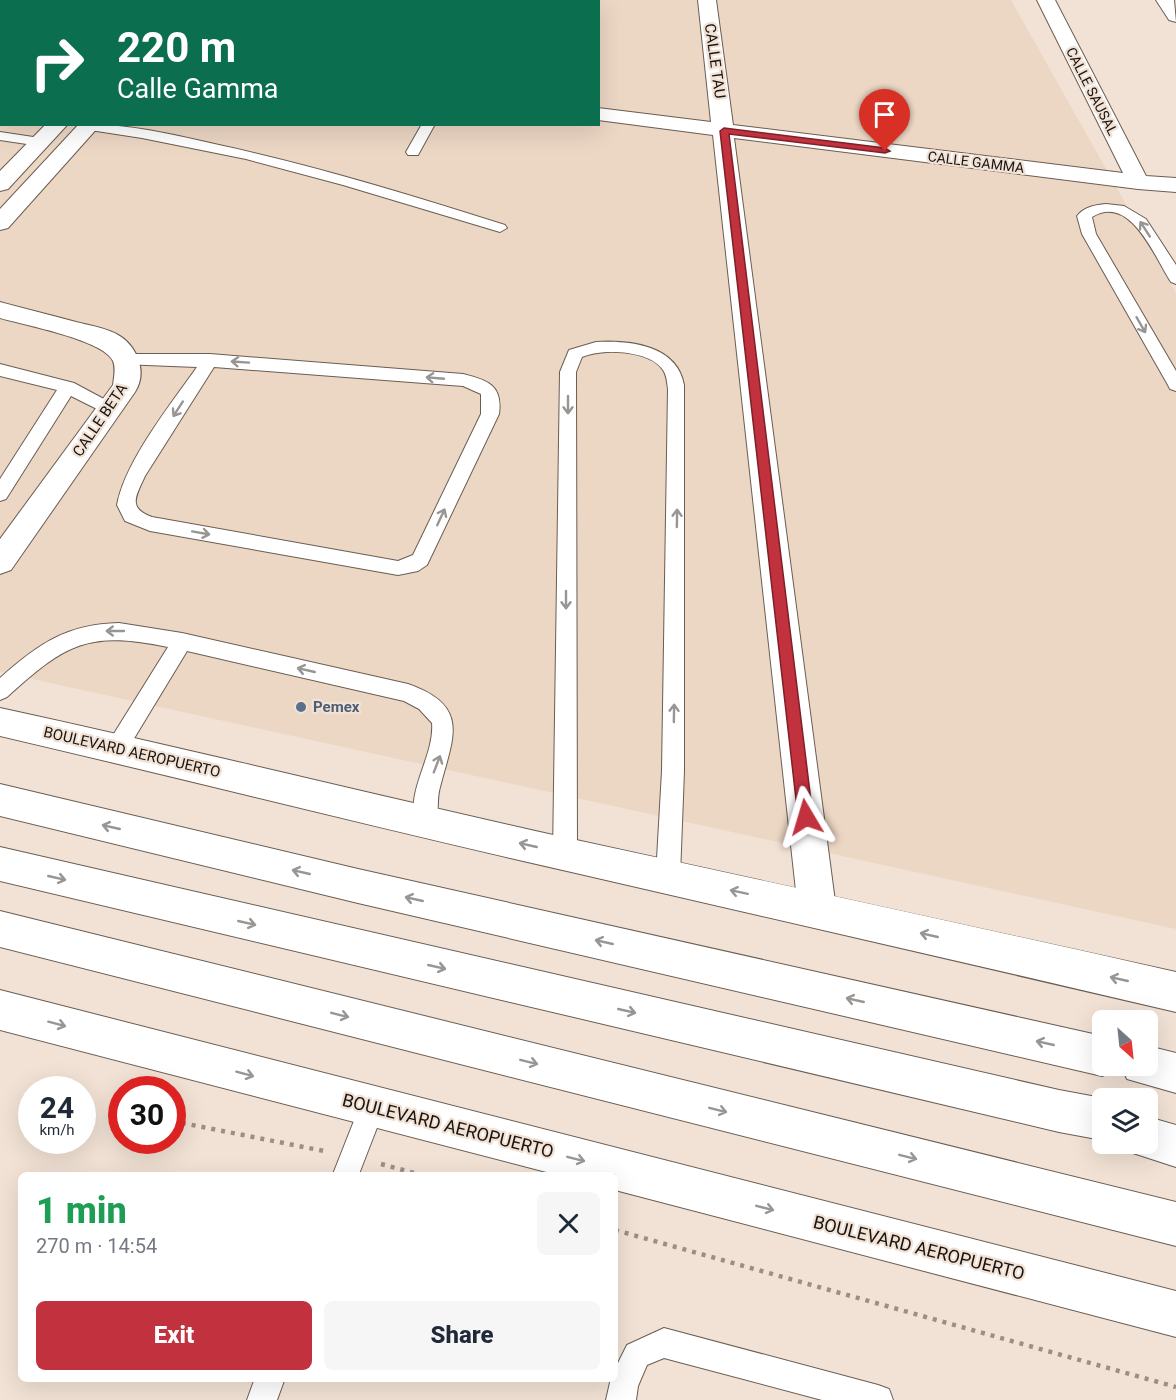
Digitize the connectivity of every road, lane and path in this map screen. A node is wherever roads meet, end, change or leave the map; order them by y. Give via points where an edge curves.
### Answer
1 (707, 0) edge
2 (1046, 0) edge
3 (1165, 0) edge
4 (1176, 16) edge
5 (600, 114) edge
6 (56, 126) edge
7 (90, 126) edge
8 (97, 126) edge
9 (428, 126) edge
10 (724, 131) junction
11 (0, 136) edge
12 (40, 142) junction
13 (412, 152) dead end
14 (1138, 182) junction
15 (0, 183) edge
16 (1176, 185) edge
17 (0, 223) edge
18 (500, 228) dead end
19 (1176, 279) edge
20 (0, 310) edge
21 (127, 360) junction
22 (210, 360) junction
23 (0, 370) edge
24 (1176, 385) edge
25 (68, 387) junction
26 (109, 410) junction
27 (0, 494) edge
28 (0, 562) edge
29 (181, 643) junction
30 (0, 668) edge
31 (22, 672) junction
32 (0, 691) edge
33 (0, 722) edge
34 (116, 748) junction
35 (0, 800) edge
36 (426, 821) junction
37 (565, 854) junction
38 (0, 864) edge
39 (668, 876) junction
40 (817, 909) junction
41 (0, 929) edge
42 (1176, 992) edge
43 (2, 1012) edge
44 (1092, 1054) edge
45 (1158, 1069) edge
46 (1176, 1073) edge
47 (372, 1107) junction
48 (1059, 1111) junction
49 (1092, 1117) edge
50 (1092, 1121) edge
51 (186, 1125) edge
52 (1158, 1129) edge
53 (1176, 1132) edge
54 (1158, 1141) edge
55 (1176, 1146) edge
56 (349, 1166) edge
57 (401, 1172) edge
58 (1176, 1224) edge
59 (618, 1231) edge
60 (1176, 1314) edge
61 (269, 1382) edge
62 (1176, 1387) edge
63 (262, 1400) edge
64 (621, 1400) edge
65 (878, 1400) edge

1 - 10 main road, CALLE TAU
2 - 14 main road, CALLE SAUSAL
3 - 4 main road
5 - 10 main road, CALLE GAMMA
6 - 12 main road
7 - 17 main road
8 - 18 lane via 296,167
9 - 13 lane
10 - 14 main road, CALLE GAMMA
10 - 40 main road, CALLE TAU
11 - 12 lane
12 - 15 main road
14 - 16 main road, CALLE GAMMA
19 -> 24 lane via 1132,213 1111,208 1092,210 1084,216 1089,234
20 - 21 main road via 104,338
21 - 22 lane
21 - 26 main road, CALLE BETA via 126,386
22 -> 22 lane via 137,473 126,503 128,513 150,524 398,568 420,560 490,414 492,400 488,390 463,380
23 - 25 lane
25 - 26 lane
25 - 27 lane
26 - 28 main road, CALLE BETA
29 -> 31 lane via 126,631 82,635 62,643
29 - 34 lane
36 -> 29 lane via 428,790 445,739 435,709 423,699
30 - 31 lane
31 - 32 lane
33 - 34 main road, BOULEVARD AEROPUERTO
34 - 36 main road, BOULEVARD AEROPUERTO
44 -> 35 main road
37 -> 36 main road, BOULEVARD AEROPUERTO
37 - 39 main road, BOULEVARD AEROPUERTO
39 -> 37 lane via 673,771 677,398 668,364 640,350 589,348 575,354 568,372
38 -> 48 main road
40 -> 39 main road, BOULEVARD AEROPUERTO
42 -> 40 main road, BOULEVARD AEROPUERTO
41 -> 58 main road
43 -> 47 main road, BOULEVARD AEROPUERTO
45 - 46 main road
47 - 56 lane
47 -> 60 main road, BOULEVARD AEROPUERTO
48 - 49 main road
48 - 50 main road
51 - 56 path
52 - 53 main road
54 - 55 main road
56 - 57 path
59 - 62 path
61 - 63 lane
64 - 65 lane via 623,1385 637,1355 664,1343

